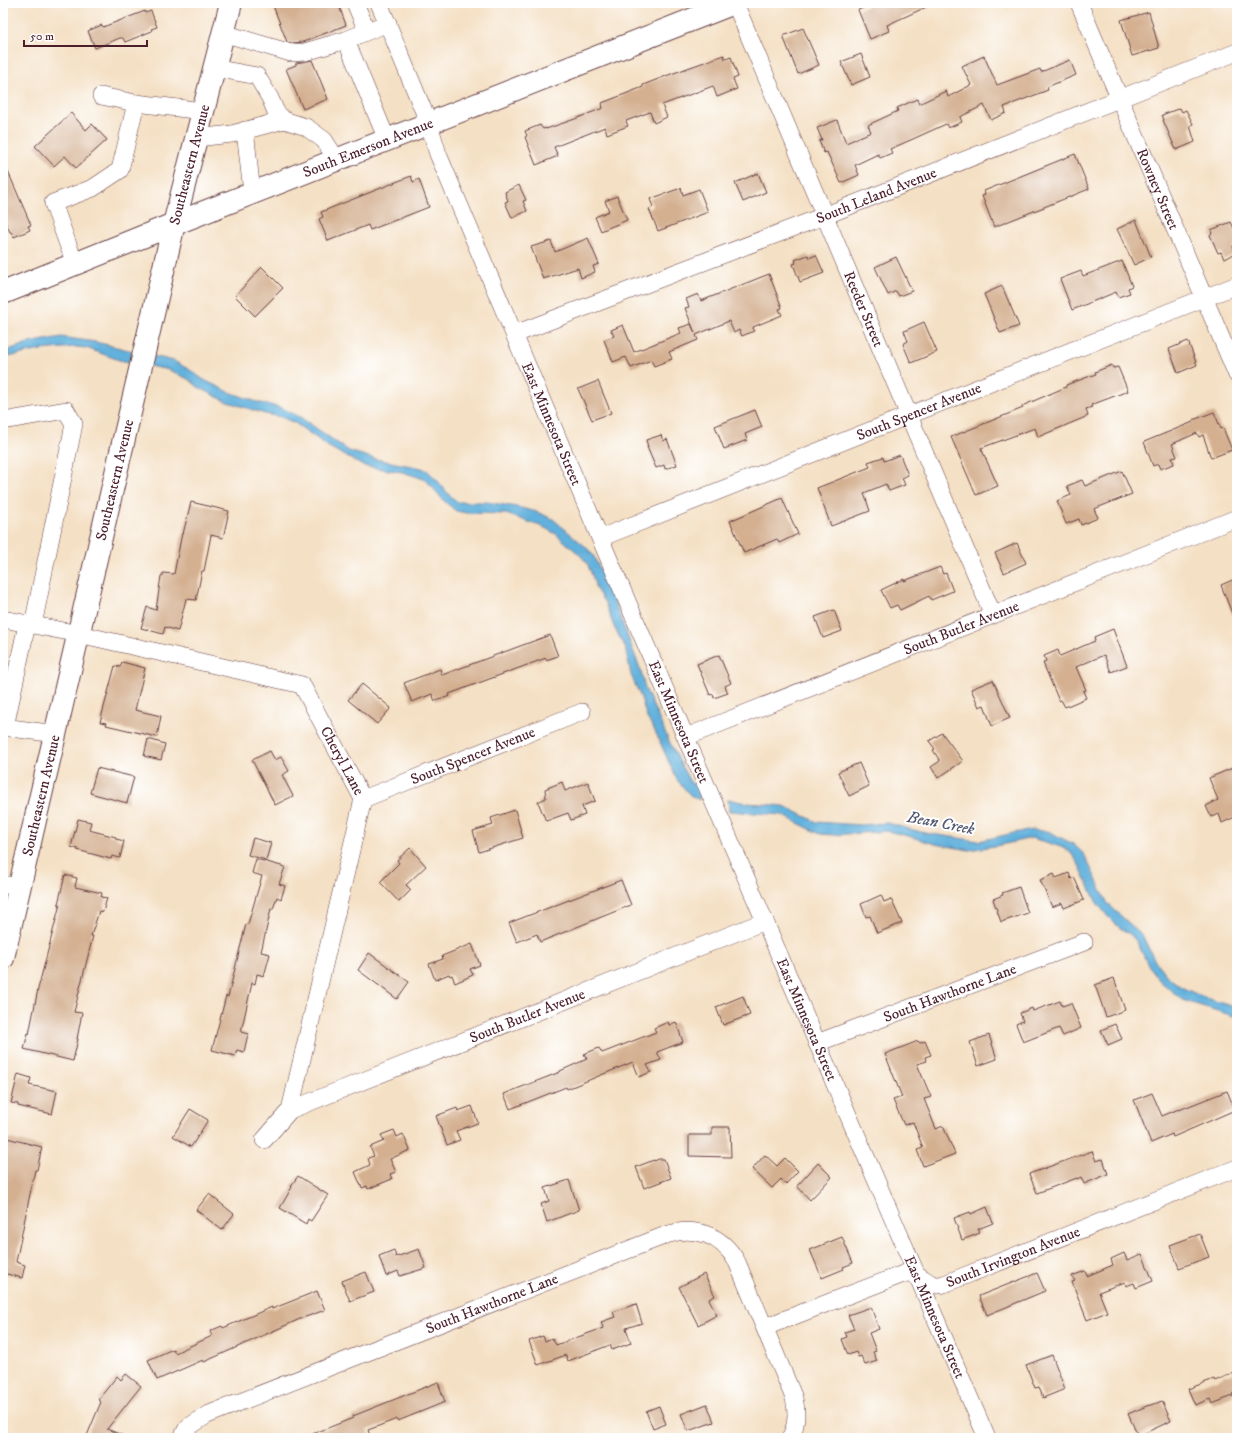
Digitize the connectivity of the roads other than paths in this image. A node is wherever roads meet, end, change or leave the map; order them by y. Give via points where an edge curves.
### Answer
1 (231, 3) edge
2 (355, 3) edge
3 (380, 3) edge
4 (734, 3) edge
5 (1079, 3) edge
6 (388, 23) junction
7 (367, 31) junction
8 (223, 33) junction
9 (346, 40) junction
10 (1237, 52) edge
11 (214, 68) junction
12 (101, 96) dead end
13 (1120, 99) junction
14 (136, 103) junction
15 (203, 111) junction
16 (284, 120) junction
17 (429, 124) junction
18 (245, 130) junction
19 (196, 138) junction
20 (387, 140) junction
21 (337, 160) junction
22 (252, 193) junction
23 (824, 216) junction
24 (174, 224) junction
25 (75, 264) junction
26 (1237, 285) edge
27 (3, 293) edge
28 (1205, 298) junction
29 (515, 334) junction
30 (1237, 375) edge
31 (909, 415) junction
32 (3, 421) edge
33 (1237, 518) edge
34 (600, 538) junction
35 (993, 615) junction
36 (3, 619) edge
37 (30, 624) junction
38 (79, 634) junction
39 (582, 712) dead end
40 (4, 727) edge
41 (56, 734) junction
42 (686, 737) junction
43 (363, 798) junction
44 (11, 886) edge
45 (765, 921) junction
46 (1084, 942) dead end
47 (3, 958) edge
48 (816, 1043) junction
49 (290, 1110) junction
50 (264, 1140) dead end
51 (1237, 1168) edge
52 (917, 1273) junction
53 (765, 1327) junction
54 (182, 1438) edge
55 (790, 1438) edge
56 (987, 1438) edge

1 - 8 main road, Southeastern Avenue
2 - 7 street
3 - 6 street, East Minnesota Street
4 - 17 main road, South Emerson Avenue
4 - 23 street, Reeder Street
5 - 13 street, Rowney Street
6 - 7 street
6 - 17 street, East Minnesota Street
7 - 9 street
8 - 9 street via 291,53 304,52
8 - 11 main road, Southeastern Avenue
9 - 20 street
10 - 13 street, South Leland Avenue
11 - 15 main road, Southeastern Avenue
11 - 16 street via 257,76 276,112
12 - 14 street
13 - 23 street, South Leland Avenue
13 - 28 street, Rowney Street
14 - 15 street
14 - 25 street via 120,170 93,188 54,203
15 - 19 main road, Southeastern Avenue
16 - 18 street
16 - 21 street via 306,127 324,140
17 - 20 main road, South Emerson Avenue
17 - 29 street, East Minnesota Street via 438,154
18 - 19 street
18 - 22 street
19 - 24 main road, Southeastern Avenue
20 - 21 main road, South Emerson Avenue
21 - 22 main road, South Emerson Avenue
22 - 24 main road, South Emerson Avenue
23 - 29 street, South Leland Avenue
23 - 31 street, Reeder Street
24 - 25 main road, South Emerson Avenue
24 - 38 main road, Southeastern Avenue
25 - 27 main road, South Emerson Avenue
26 - 28 street, South Spencer Avenue
28 - 30 street, Rowney Street
28 - 31 street, South Spencer Avenue
29 - 34 street, East Minnesota Street
31 - 34 street, South Spencer Avenue
31 - 35 street, Reeder Street
32 - 37 street via 66,410 74,424
33 - 35 street, South Butler Avenue
34 - 42 street, East Minnesota Street
35 - 42 street, South Butler Avenue
36 - 37 street, Cheryl Lane
37 - 38 street, Cheryl Lane
37 - 40 street
38 - 41 main road, Southeastern Avenue
38 - 43 street, Cheryl Lane via 302,685
39 - 43 street, South Spencer Avenue
40 - 41 street
41 - 44 main road, Southeastern Avenue
42 - 45 street, East Minnesota Street
43 - 49 street, Cheryl Lane
44 - 47 main road, Southeastern Avenue
45 - 48 street, East Minnesota Street
45 - 49 street, South Butler Avenue
46 - 48 street, South Hawthorne Lane
48 - 52 street, East Minnesota Street
49 - 50 street
51 - 52 street, South Irvington Avenue via 944,1284 931,1284
52 - 53 street via 900,1274
52 - 56 street, East Minnesota Street
53 - 54 street, South Hawthorne Lane via 737,1262 724,1244 710,1236 695,1232 672,1233 207,1415 188,1428
53 - 55 street via 794,1398 796,1420

